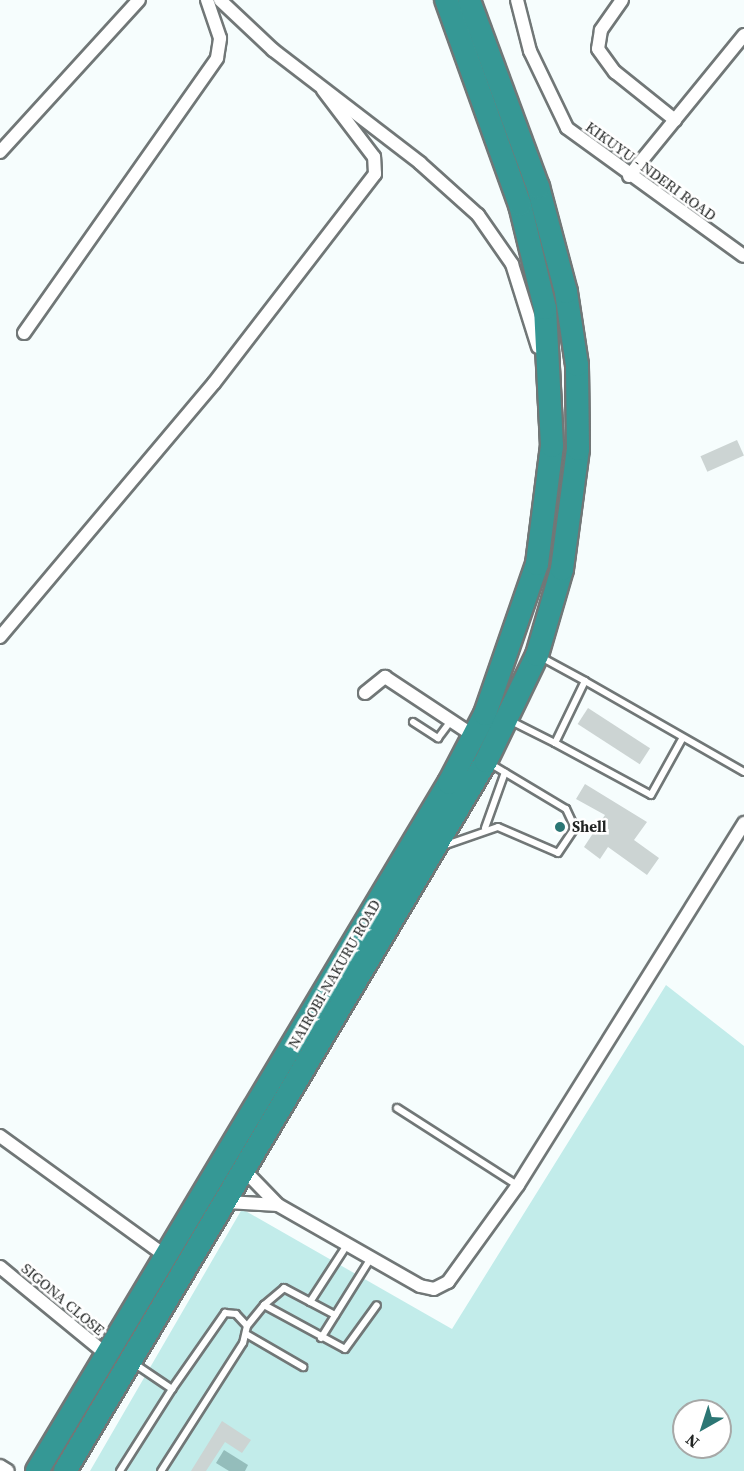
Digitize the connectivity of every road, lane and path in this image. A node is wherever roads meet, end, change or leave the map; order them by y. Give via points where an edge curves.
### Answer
1 (139, 0) edge
2 (207, 0) edge
3 (220, 0) edge
4 (446, 0) edge
5 (469, 0) edge
6 (517, 0) edge
7 (622, 0) edge
8 (744, 35) edge
9 (323, 90) junction
10 (675, 120) junction
11 (0, 152) edge
12 (629, 176) junction
13 (744, 256) edge
14 (24, 333) dead end
15 (552, 446) junction
16 (0, 637) edge
17 (537, 655) junction
18 (585, 681) junction
19 (365, 693) dead end
20 (507, 719) junction
21 (452, 721) junction
22 (413, 722) dead end
23 (474, 736) junction
24 (682, 739) junction
25 (555, 742) junction
26 (495, 766) junction
27 (744, 772) edge
28 (744, 823) edge
29 (485, 828) junction
30 (439, 846) junction
31 (397, 1108) dead end
32 (0, 1136) edge
33 (245, 1171) junction
34 (518, 1185) junction
35 (226, 1202) junction
36 (278, 1205) junction
37 (347, 1245) junction
38 (167, 1257) junction
39 (370, 1258) junction
40 (0, 1267) edge
41 (310, 1302) junction
42 (264, 1305) junction
43 (377, 1305) dead end
44 (335, 1315) junction
45 (247, 1326) junction
46 (248, 1335) junction
47 (321, 1338) junction
48 (107, 1355) junction
49 (130, 1361) junction
50 (303, 1367) dead end
51 (172, 1389) junction
52 (0, 1466) edge
53 (8, 1471) edge
54 (37, 1471) edge
55 (65, 1471) edge
56 (120, 1471) edge
57 (161, 1471) edge

1 - 11 street
2 - 14 street via 220,38 217,58
3 - 9 street
4 - 15 highway, NAIROBI-NAKURU ROAD via 502,151 538,271
5 - 17 highway via 538,187 566,292 577,365 578,449 570,518
6 - 12 street, KIKUYU - NDERI ROAD via 530,51 556,114 581,141
7 - 10 street via 600,30 598,49 615,72
8 - 10 street
9 - 15 street via 447,186 505,251 531,315
9 - 16 street via 374,157 375,174 214,383
10 - 12 street
12 - 13 street, KIKUYU - NDERI ROAD
15 - 23 highway, NAIROBI-NAKURU ROAD via 537,564 512,646
17 - 18 lane
17 - 20 highway
18 - 24 lane
18 - 25 lane
19 - 21 street via 385,677
20 - 25 lane
20 - 26 highway
21 - 22 lane via 438,738
21 - 23 street
23 - 38 highway, NAIROBI-NAKURU ROAD
24 - 25 lane via 651,795
24 - 27 lane
26 - 29 lane
26 - 29 lane via 566,809 575,828 558,853 498,827
26 - 30 highway
28 - 34 street
29 - 30 lane via 457,845
30 - 33 highway
31 - 34 lane
32 - 38 street
33 - 35 highway
33 - 36 street
34 - 39 street via 439,1288 420,1286
35 - 36 street
35 - 49 highway
36 - 37 street
37 - 39 street
37 - 41 lane
38 - 48 highway, NAIROBI-NAKURU ROAD
39 - 44 lane
40 - 48 street, SIGONA CLOSE
41 - 42 lane via 284,1288
41 - 44 lane
42 - 45 lane
42 - 47 lane
43 - 47 lane via 350,1347 332,1346
44 - 47 lane
45 - 46 lane
45 - 51 lane via 236,1314 225,1313
46 - 50 lane
46 - 57 lane
48 - 54 highway, NAIROBI-NAKURU ROAD
49 - 51 lane
49 - 55 highway
51 - 56 lane
52 - 53 street

